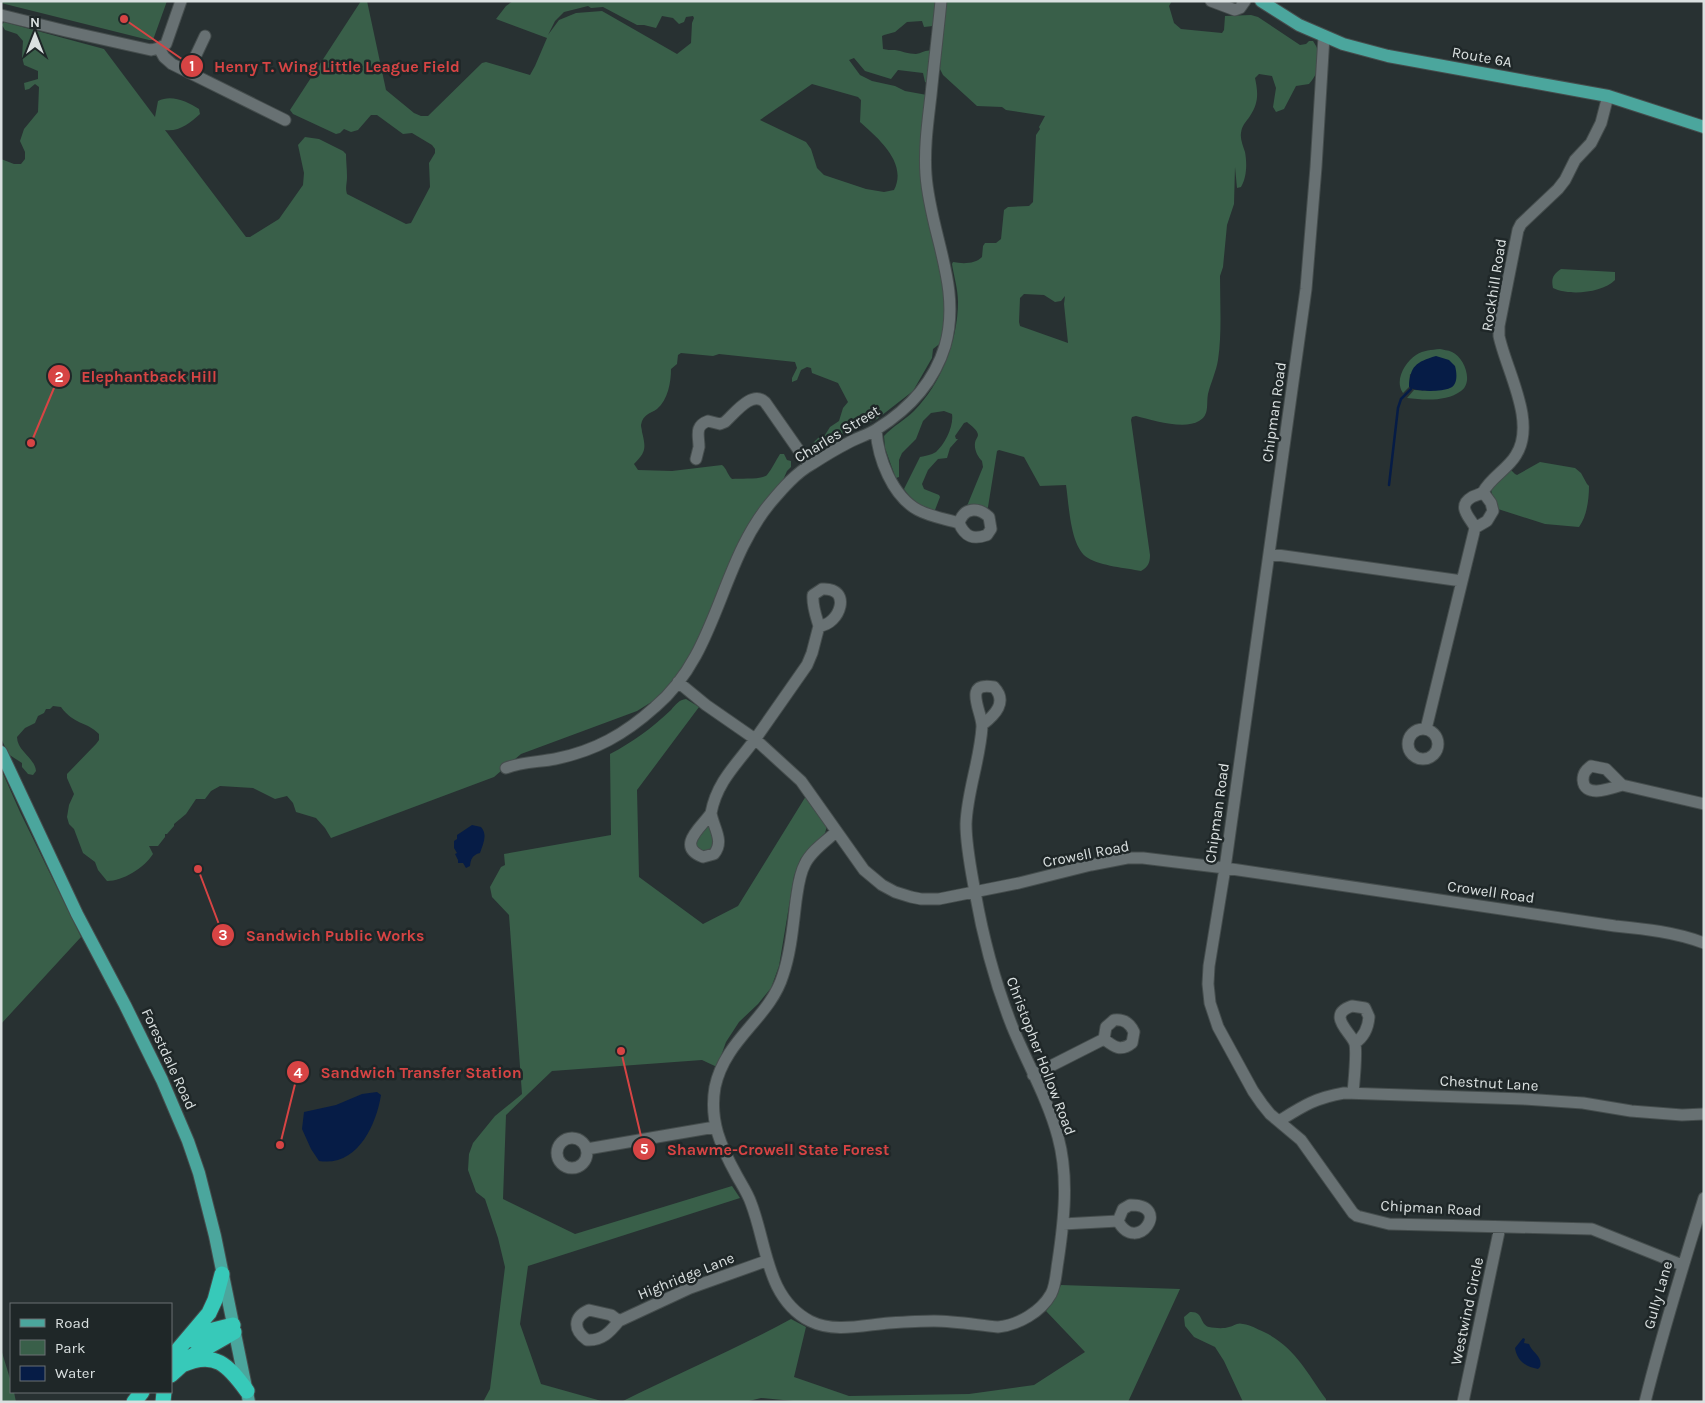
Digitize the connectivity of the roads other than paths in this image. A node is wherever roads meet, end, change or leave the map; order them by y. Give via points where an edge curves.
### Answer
1 (181, 1) edge
2 (942, 1) edge
3 (1211, 1) edge
4 (1245, 1) edge
5 (1260, 1) edge
6 (1, 15) edge
7 (205, 36) dead end
8 (1324, 36) junction
9 (159, 48) junction
10 (188, 72) junction
11 (1608, 96) junction
12 (285, 120) dead end
13 (1704, 127) edge
14 (876, 430) junction
15 (696, 459) dead end
16 (809, 465) junction
17 (1483, 492) junction
18 (959, 523) dead end
19 (1474, 528) junction
20 (1270, 554) junction
21 (1462, 581) junction
22 (819, 626) dead end
23 (678, 682) junction
24 (982, 726) dead end
25 (1426, 729) dead end
26 (755, 739) junction
27 (1, 752) edge
28 (506, 768) dead end
29 (1622, 785) dead end
30 (1704, 804) edge
31 (711, 813) dead end
32 (836, 832) junction
33 (1225, 868) junction
34 (975, 893) junction
35 (1704, 943) edge
36 (1104, 1039) dead end
37 (1355, 1043) dead end
38 (1033, 1075) junction
39 (1354, 1093) junction
40 (1704, 1114) edge
41 (1279, 1121) junction
42 (715, 1127) junction
43 (586, 1149) dead end
44 (1704, 1198) edge
45 (1118, 1221) dead end
46 (1063, 1224) junction
47 (1500, 1226) junction
48 (1698, 1234) edge
49 (766, 1261) junction
50 (1682, 1265) junction
51 (222, 1274) junction
52 (619, 1321) dead end
53 (234, 1328) junction
54 (176, 1362) edge
55 (248, 1396) edge
56 (1463, 1402) edge
57 (1645, 1402) edge

1 - 9 street via 168,40
2 - 14 street, Charles Street via 925,156 928,198 945,261 950,320 940,360 922,391
3 - 4 street via 1235,10
5 - 8 main road, Route 6A
6 - 9 street via 146,50
7 - 10 street
8 - 11 main road, Route 6A via 1388,56
8 - 20 street, Chipman Road via 1306,289
9 - 10 street via 172,64
10 - 12 street
11 - 13 main road, Route 6A
11 - 17 street, Rockhill Road via 1601,123 1591,143 1575,160 1558,189 1518,230 1499,336 1521,410 1523,435 1516,455
14 - 16 street, Charles Street
14 - 18 street via 883,462 903,498 918,510
15 - 16 street via 700,426 708,422 725,422 748,401 760,398
16 - 23 street, Charles Street via 771,502 751,530 704,641
17 - 19 street, Rockhill Road via 1470,498 1466,505 1465,513
17 - 19 street via 1493,511 1487,521
19 - 21 street
20 - 21 street
20 - 33 street, Chipman Road
21 - 25 street
22 - 26 street via 807,665
23 - 26 street, Crowell Road
23 - 28 street, Charles Street via 666,698 639,721 594,748
24 - 34 street, Christopher Hollow Road via 966,825
26 - 31 street via 718,788
26 - 32 street, Crowell Road via 801,781
27 - 51 main road, Forestdale Road via 77,914 175,1108 199,1173
29 - 30 street
32 - 34 street, Crowell Road via 864,870 895,892 921,899
32 - 42 street, Christopher Hollow Road via 810,856 799,879 792,932 780,984 722,1066 715,1087
33 - 34 street, Crowell Road via 1127,858
33 - 35 street, Crowell Road via 1663,932
33 - 41 street, Chipman Road via 1209,966 1210,1003 1218,1027 1253,1091
34 - 38 street, Christopher Hollow Road via 992,966 1011,1024
36 - 38 street
37 - 39 street
38 - 46 street, Christopher Hollow Road via 1059,1138 1064,1190
39 - 40 street, Chestnut Lane via 1524,1099 1583,1103 1631,1111
39 - 41 street, Chestnut Lane via 1334,1094 1312,1101
41 - 47 street, Chipman Road via 1301,1140 1357,1216 1389,1224
42 - 43 street
42 - 49 street, Christopher Hollow Road via 751,1201
44 - 48 street, Gully Lane
45 - 46 street
46 - 49 street, Christopher Hollow Road via 1051,1293 1045,1303 1013,1324 998,1327 936,1321 851,1327 819,1324 798,1313 787,1302
47 - 50 street, Chipman Road via 1592,1229
47 - 56 street, Westwind Circle
48 - 50 street, Gully Lane
49 - 52 street, Highridge Lane via 690,1288
50 - 57 street, Gully Lane
51 - 53 main road, Forestdale Road
51 - 54 highway via 209,1313
53 - 54 highway via 200,1351
53 - 55 main road, Forestdale Road
54 - 55 highway via 217,1361 230,1368

